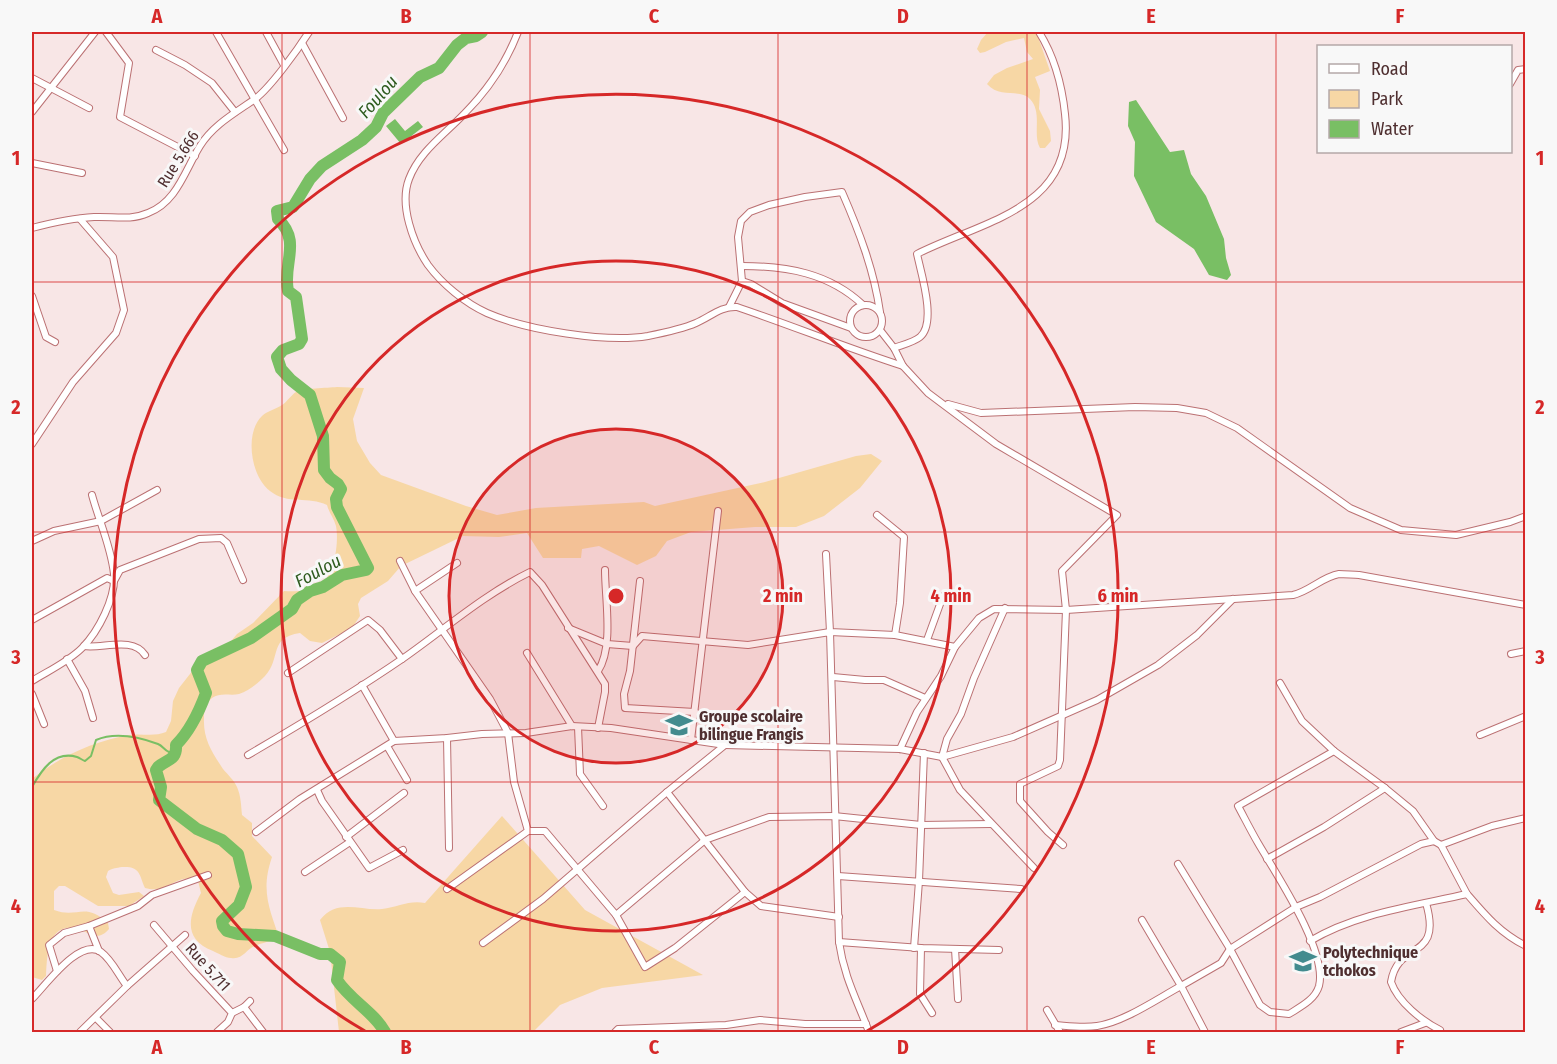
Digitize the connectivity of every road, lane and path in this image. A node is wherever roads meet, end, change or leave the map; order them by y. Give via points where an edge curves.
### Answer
1 (95, 32) edge
2 (106, 32) edge
3 (216, 32) edge
4 (266, 32) edge
5 (309, 32) edge
6 (518, 32) edge
7 (1039, 32) edge
8 (302, 43) junction
9 (156, 50) dead end
10 (284, 65) junction
11 (1526, 69) edge
12 (32, 78) edge
13 (1512, 80) edge
14 (51, 89) junction
15 (255, 99) junction
16 (89, 108) dead end
17 (32, 112) edge
18 (234, 112) junction
19 (343, 118) dead end
20 (284, 150) dead end
21 (195, 156) junction
22 (32, 162) edge
23 (82, 173) dead end
24 (80, 219) junction
25 (32, 228) edge
26 (742, 266) junction
27 (742, 281) junction
28 (32, 296) edge
29 (863, 305) junction
30 (729, 307) junction
31 (880, 312) junction
32 (851, 328) junction
33 (880, 330) junction
34 (55, 342) dead end
35 (894, 348) junction
36 (903, 366) junction
37 (942, 402) junction
38 (32, 444) edge
39 (157, 490) dead end
40 (92, 495) dead end
41 (718, 511) dead end
42 (877, 515) dead end
43 (1526, 516) edge
44 (101, 521) junction
45 (32, 541) edge
46 (826, 554) dead end
47 (400, 561) dead end
48 (457, 562) dead end
49 (605, 570) dead end
50 (114, 580) junction
51 (243, 580) dead end
52 (640, 581) dead end
53 (415, 591) junction
54 (943, 596) dead end
55 (1233, 599) junction
56 (1526, 605) edge
57 (1005, 608) junction
58 (1066, 610) junction
59 (32, 620) edge
60 (568, 628) junction
61 (442, 631) junction
62 (830, 632) junction
63 (896, 635) junction
64 (927, 640) junction
65 (703, 641) junction
66 (607, 644) junction
67 (84, 646) junction
68 (633, 646) junction
69 (955, 647) junction
70 (1526, 651) edge
71 (527, 653) dead end
72 (1511, 654) dead end
73 (145, 655) dead end
74 (68, 659) junction
75 (402, 659) junction
76 (597, 671) junction
77 (288, 673) dead end
78 (833, 677) junction
79 (32, 681) edge
80 (1280, 683) dead end
81 (362, 685) junction
82 (32, 694) edge
83 (925, 698) junction
84 (695, 712) junction
85 (1062, 716) junction
86 (1526, 716) edge
87 (93, 718) dead end
88 (44, 724) dead end
89 (575, 727) junction
90 (598, 728) junction
91 (508, 733) junction
92 (1480, 735) dead end
93 (447, 738) junction
94 (691, 740) junction
95 (394, 741) junction
96 (725, 745) junction
97 (387, 746) junction
98 (833, 747) junction
99 (900, 748) junction
100 (1334, 751) junction
101 (924, 753) junction
102 (248, 755) dead end
103 (942, 757) junction
104 (407, 780) dead end
105 (1385, 788) junction
106 (317, 790) junction
107 (667, 792) junction
108 (404, 793) dead end
109 (603, 806) dead end
110 (834, 816) junction
111 (1526, 818) edge
112 (992, 824) junction
113 (921, 825) junction
114 (528, 831) junction
115 (256, 832) dead end
116 (348, 840) junction
117 (705, 840) junction
118 (1434, 841) junction
119 (1063, 845) dead end
120 (1441, 845) junction
121 (449, 848) dead end
122 (403, 850) dead end
123 (1268, 859) junction
124 (1178, 864) dead end
125 (1034, 868) dead end
126 (576, 870) junction
127 (305, 872) dead end
128 (208, 875) dead end
129 (838, 876) junction
130 (919, 881) junction
131 (447, 889) dead end
132 (1021, 890) dead end
133 (745, 892) junction
134 (1467, 894) junction
135 (1426, 903) junction
136 (1296, 907) junction
137 (616, 915) junction
138 (839, 917) junction
139 (1142, 920) dead end
140 (154, 925) dead end
141 (89, 926) junction
142 (185, 935) dead end
143 (1310, 941) junction
144 (839, 942) junction
145 (483, 943) dead end
146 (1526, 946) edge
147 (172, 947) junction
148 (918, 948) junction
149 (955, 949) junction
150 (1230, 949) junction
151 (999, 950) dead end
152 (99, 951) junction
153 (57, 971) junction
154 (127, 986) junction
155 (1181, 986) junction
156 (32, 999) edge
157 (958, 999) dead end
158 (250, 1001) dead end
159 (244, 1007) junction
160 (1047, 1010) dead end
161 (232, 1013) junction
162 (932, 1013) dead end
163 (96, 1018) junction
164 (1425, 1023) junction
165 (866, 1024) junction
166 (1055, 1025) junction
167 (1440, 1030) dead end
168 (80, 1032) edge
169 (110, 1032) edge
170 (217, 1032) edge
171 (263, 1032) edge
172 (615, 1032) edge
173 (869, 1032) edge
174 (1060, 1032) edge
175 (1205, 1032) edge
176 (1401, 1032) edge

1 - 14 street
2 - 21 street via 129,63 120,117
3 - 15 street
4 - 10 street
5 - 8 street, Rue 5.666
6 - 30 street via 495,77 417,160 408,182 406,207 412,236 432,269 453,292 486,312 512,322 598,338 647,336 695,324
7 - 35 street via 1053,62 1065,105 1066,137 1060,166 1044,188 1014,212 917,254 926,290 928,327 919,338
8 - 10 street, Rue 5.666
8 - 19 street
9 - 18 street via 212,83
10 - 15 street, Rue 5.666
11 - 13 street via 1518,70
12 - 14 street
14 - 16 street
14 - 17 street
15 - 18 street, Rue 5.666
15 - 20 street
18 - 21 street, Rue 5.666 via 209,134
21 - 24 street, Rue 5.666 via 169,200 150,213 124,219
22 - 23 street
24 - 25 street, Rue 5.666
24 - 38 street via 113,257 124,310 116,333 73,382
26 - 27 street
26 - 29 street via 770,266 816,275 843,288
26 - 31 street via 741,221 750,212 842,192 868,257
27 - 30 street
27 - 32 street via 782,303
28 - 34 street via 45,337
29 - 31 street
29 - 32 street via 852,314
30 - 36 street
31 - 33 street
32 - 33 street via 865,338
33 - 35 street
35 - 36 street
36 - 37 street
37 - 43 street via 981,413 1135,407 1206,413 1239,430 1350,508 1401,530 1456,535
37 - 58 street via 996,444 1117,515 1062,571
39 - 44 street
40 - 44 street
41 - 65 street
42 - 63 street via 904,537
44 - 45 street via 54,531
44 - 50 street
46 - 62 street
47 - 53 street
48 - 53 street
49 - 66 street
50 - 51 street via 125,568 211,537 227,543
50 - 59 street via 107,578
50 - 67 street via 105,614
52 - 68 street
53 - 61 street
54 - 64 street
55 - 56 street via 1293,595 1339,574
55 - 58 street
55 - 85 street via 1197,635 1158,665
57 - 58 street
57 - 69 street via 994,609 979,618
57 - 103 street
58 - 85 street
60 - 61 street via 531,572
60 - 66 street
60 - 76 street
61 - 75 street
61 - 91 street via 490,699
62 - 63 street
62 - 65 street via 748,645
62 - 78 street
63 - 64 street
64 - 69 street
65 - 68 street via 642,636
65 - 84 street
66 - 68 street
66 - 76 street
67 - 73 street via 125,644
67 - 74 street
68 - 84 street via 625,708
69 - 83 street
70 - 72 street
71 - 89 street
74 - 79 street
74 - 87 street
75 - 77 street via 368,620
75 - 81 street
76 - 90 street via 605,684
78 - 83 street via 884,680
78 - 98 street
80 - 100 street via 1302,721
81 - 95 street
81 - 102 street
82 - 88 street
83 - 99 street
84 - 94 street
85 - 103 street via 1013,737
85 - 119 street via 1058,766 1020,784 1020,801
86 - 92 street
89 - 90 street
89 - 91 street
89 - 109 street via 580,774
90 - 94 street
91 - 93 street
91 - 114 street via 514,782
93 - 95 street
93 - 121 street
94 - 96 street
95 - 97 street
96 - 98 street
96 - 107 street
97 - 104 street
97 - 106 street
98 - 99 street
98 - 110 street
99 - 101 street
100 - 105 street
100 - 123 street via 1238,806
101 - 103 street
101 - 113 street
103 - 112 street via 960,790
105 - 118 street via 1413,812
105 - 123 street
106 - 115 street
106 - 116 street
107 - 117 street
107 - 126 street
108 - 116 street
110 - 113 street
110 - 117 street via 769,817
110 - 129 street
111 - 120 street
112 - 113 street
112 - 125 street
113 - 130 street
114 - 126 street via 545,831
114 - 131 street
116 - 122 street via 369,868
116 - 127 street
117 - 133 street
117 - 137 street
118 - 120 street
118 - 136 street
120 - 134 street
123 - 136 street
124 - 150 street
126 - 137 street
126 - 145 street
128 - 141 street via 152,895 138,906
129 - 130 street
129 - 138 street
130 - 132 street
130 - 148 street
133 - 137 street via 645,967
133 - 138 street via 761,906
134 - 135 street
134 - 146 street via 1502,933
135 - 143 street via 1353,921
135 - 164 street via 1431,934 1397,965 1391,982 1402,1000
136 - 143 street
136 - 150 street
138 - 144 street
139 - 155 street
140 - 147 street, Rue 5.711
141 - 152 street
141 - 153 street via 64,933 49,945
142 - 147 street
143 - 150 street via 1320,968 1319,986 1315,995 1289,1014 1270,1012 1260,1005
144 - 148 street
144 - 165 street via 847,981
147 - 154 street
147 - 161 street, Rue 5.711
148 - 149 street
148 - 162 street via 920,994
149 - 151 street
149 - 157 street
150 - 155 street via 1221,963
152 - 153 street via 82,951
152 - 154 street
153 - 156 street
154 - 163 street
155 - 166 street via 1115,1021 1091,1026
155 - 175 street
158 - 159 street
159 - 161 street
159 - 171 street
160 - 166 street
161 - 170 street, Rue 5.711
163 - 168 street
163 - 169 street
164 - 167 street
164 - 176 street
165 - 172 street via 760,1020
165 - 173 street
166 - 174 street

